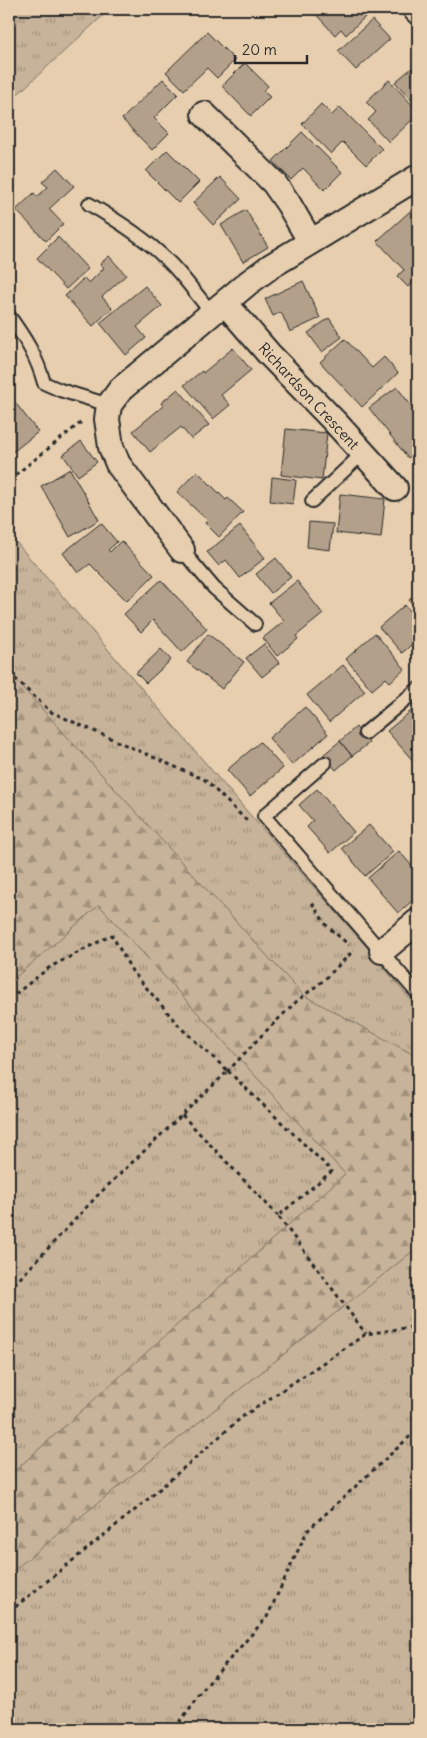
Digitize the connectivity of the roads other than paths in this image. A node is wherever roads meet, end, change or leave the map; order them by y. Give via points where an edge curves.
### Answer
1 (416, 9) edge
2 (418, 12) edge
3 (204, 114) dead end
4 (418, 177) edge
5 (89, 204) dead end
6 (310, 241) junction
7 (219, 308) junction
8 (9, 316) edge
9 (108, 405) junction
10 (362, 453) junction
11 (395, 488) dead end
12 (312, 500) dead end
13 (182, 550) joint
14 (255, 624) dead end
15 (418, 689) edge
16 (365, 733) dead end
17 (325, 763) dead end
18 (418, 921) edge
19 (382, 951) junction
20 (418, 994) edge

1 - 2 street
3 - 6 street via 274,183
4 - 6 street
5 - 7 lane via 125,225 159,252
6 - 7 street via 271,266
7 - 9 street via 121,389
7 - 10 street, Richardson Crescent via 268,354
8 - 9 lane via 39,362 44,383
9 - 13 street via 108,432 118,464
10 - 11 street, Richardson Crescent
10 - 12 lane
13 - 14 lane via 214,588
15 - 16 lane
17 - 19 lane via 264,816
18 - 19 street
19 - 20 lane

